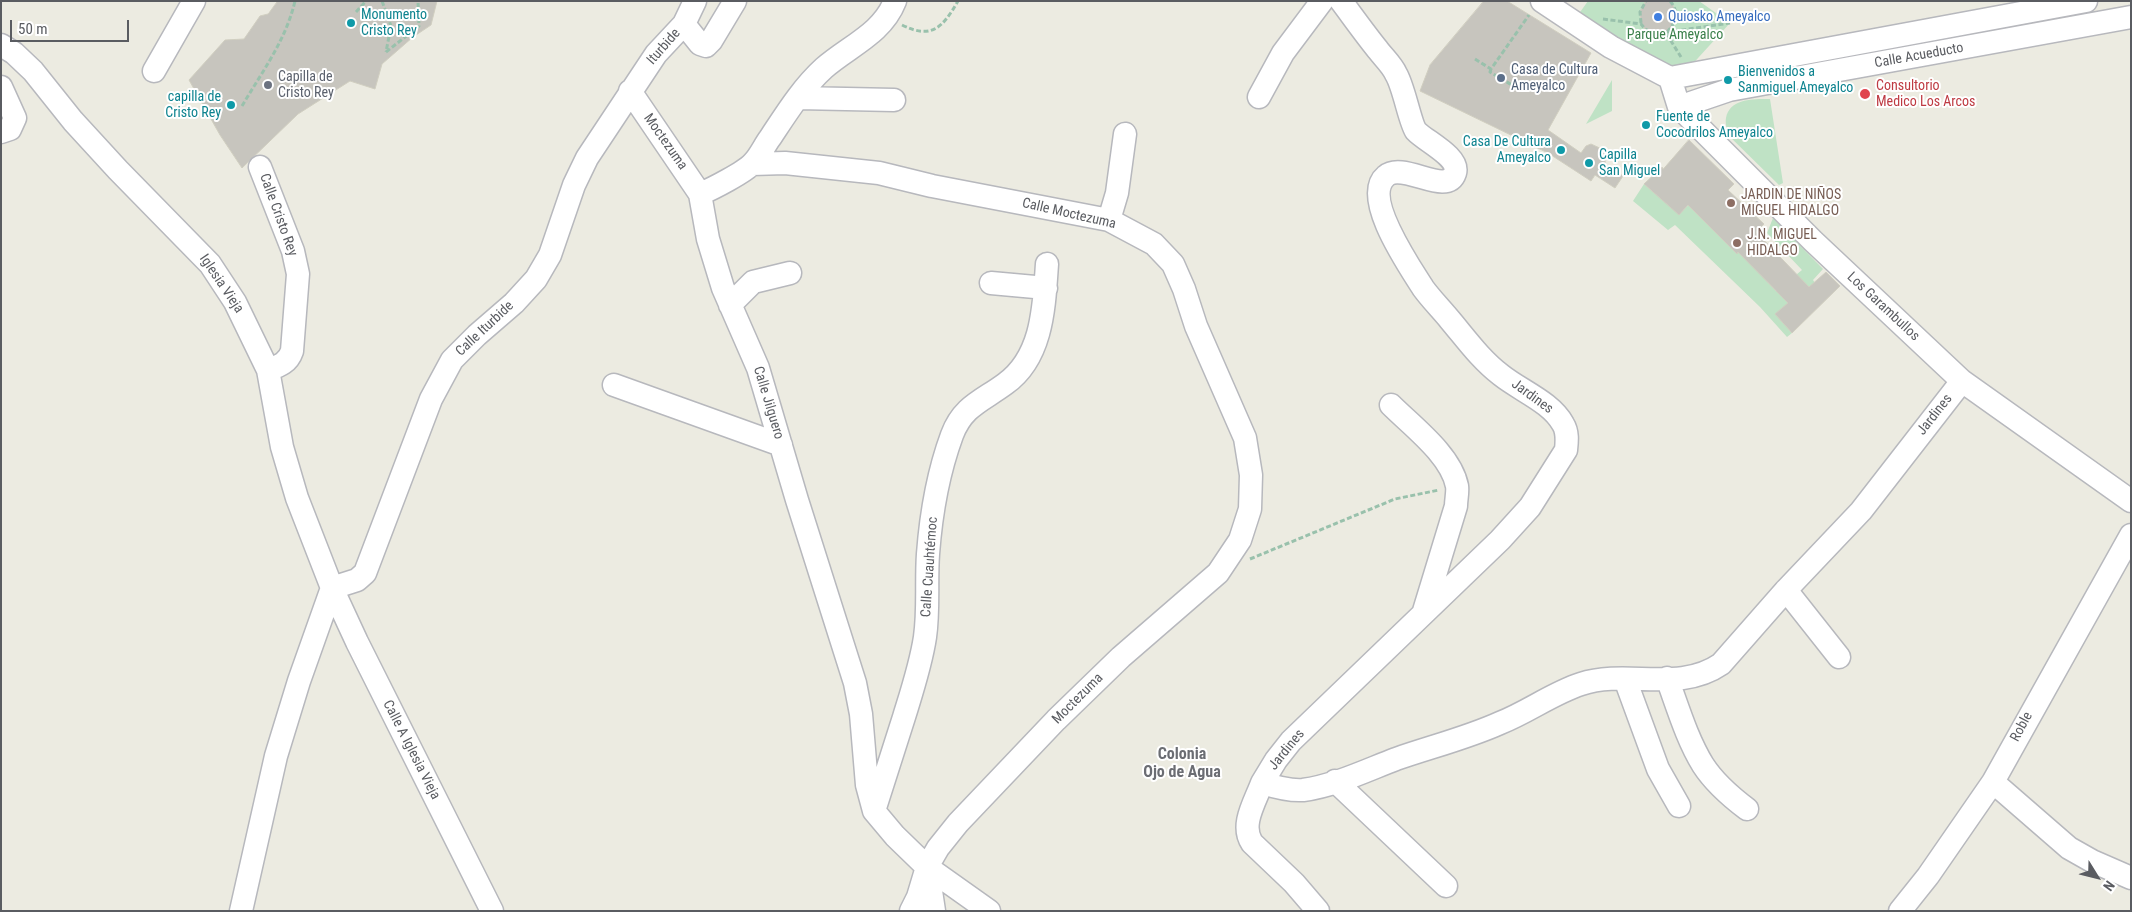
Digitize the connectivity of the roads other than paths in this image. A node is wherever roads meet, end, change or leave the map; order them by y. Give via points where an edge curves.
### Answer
1 (194, 1) edge
2 (695, 1) edge
3 (735, 1) edge
4 (1322, 1) edge
5 (1341, 1) edge
6 (2086, 1) edge
7 (1544, 6) edge
8 (891, 9) edge
9 (2127, 12) edge
10 (684, 24) junction
11 (1954, 25) junction
12 (1, 45) edge
13 (1957, 49) junction
14 (154, 71) dead end
15 (1670, 78) junction
16 (1, 87) edge
17 (630, 91) junction
18 (1259, 97) dead end
19 (798, 98) junction
20 (894, 100) dead end
21 (1679, 107) junction
22 (1, 132) edge
23 (1126, 134) dead end
24 (752, 164) junction
25 (260, 167) dead end
26 (700, 194) junction
27 (1109, 220) junction
28 (1047, 264) dead end
29 (790, 272) dead end
30 (991, 283) dead end
31 (1046, 288) junction
32 (730, 305) junction
33 (268, 370) junction
34 (1962, 381) junction
35 (614, 385) dead end
36 (1391, 405) dead end
37 (781, 445) junction
38 (2131, 501) edge
39 (2131, 535) edge
40 (1242, 551) joint
41 (332, 588) junction
42 (1786, 590) junction
43 (1423, 615) junction
44 (1838, 657) dead end
45 (1667, 678) junction
46 (1625, 679) junction
47 (1335, 781) junction
48 (1992, 782) junction
49 (1262, 784) junction
50 (1679, 806) dead end
51 (1747, 809) dead end
52 (874, 811) junction
53 (927, 867) junction
54 (2131, 878) edge
55 (1446, 886) dead end
56 (240, 911) edge
57 (492, 911) edge
58 (911, 911) edge
59 (934, 911) edge
60 (989, 911) edge
61 (1318, 911) edge
62 (1900, 911) edge

1 - 14 street
2 - 10 street
3 - 10 street, Iturbide via 708,45 700,44
4 - 18 street via 1283,54
5 - 43 street, Jardines via 1395,72 1415,130 1452,159 1456,169 1448,181 1439,182 1404,172 1393,172 1384,177 1379,187 1379,200 1388,230 1424,289 1479,355 1501,376 1557,415 1564,425 1567,439 1566,450 1530,507
6 - 11 street, Calle Acueducto
7 - 15 street
8 - 19 street via 880,26 824,68
9 - 13 street, Calle Acueducto
10 - 17 street, Iturbide via 656,54
11 - 13 street
11 - 15 street, Calle Acueducto
12 - 33 street, Iglesia Vieja via 14,52 33,71 73,121 210,264 235,302
13 - 21 street, Calle Acueducto via 1729,90
15 - 21 street, Los Garambullos
16 - 22 street via 15,118 10,129
17 - 26 street, Moctezuma
17 - 41 street, Calle Iturbide via 587,158 574,185 550,255 536,279 452,360 431,399 365,573 357,580
19 - 20 street
19 - 24 street
21 - 34 street, Los Garambullos via 1812,241
23 - 27 street via 1117,193
24 - 26 street
24 - 27 street, Calle Moctezuma via 785,163 879,173
25 - 33 street, Calle Cristo Rey via 293,251 298,274 292,352 284,364
26 - 32 street, Calle Jilguero via 708,239
27 - 40 street, Calle Moctezuma via 1154,244 1173,264 1244,438 1251,475 1250,509
28 - 31 street, Calle Cuauhtémoc
29 - 32 street via 753,282
30 - 31 street
31 - 52 street, Calle Cuauhtémoc via 1040,330 1031,354 1006,383 967,409 958,420 952,436 936,490 928,555 929,604 925,639 915,684
32 - 37 street, Calle Jilguero via 758,368
33 - 41 street, Iglesia Vieja via 282,447 297,498
34 - 38 street, Los Garambullos
34 - 42 street, Jardines via 1861,511
35 - 37 street
36 - 43 street via 1446,461 1457,488 1456,506
37 - 52 street, Calle Jilguero via 856,683 867,785
39 - 48 street, Roble
40 - 53 street, Moctezuma via 1121,657 1050,727 958,823
41 - 56 street via 276,756
41 - 57 street, Calle A Iglesia Vieja
42 - 44 street
42 - 45 street, Jardines via 1721,664 1708,673 1688,678
43 - 49 street, Jardines via 1291,741
45 - 46 street, Jardines
45 - 51 street via 1687,734 1704,766 1728,794
46 - 47 street, Jardines via 1582,683 1499,724
46 - 50 street via 1658,769
47 - 49 street, Jardines via 1303,790
47 - 55 street
48 - 54 street via 2069,848
48 - 62 street, Roble
49 - 61 street via 1248,820 1247,836
52 - 53 street, Calle Jilguero
53 - 58 street
53 - 59 street
53 - 60 street, Calle Jilguero

